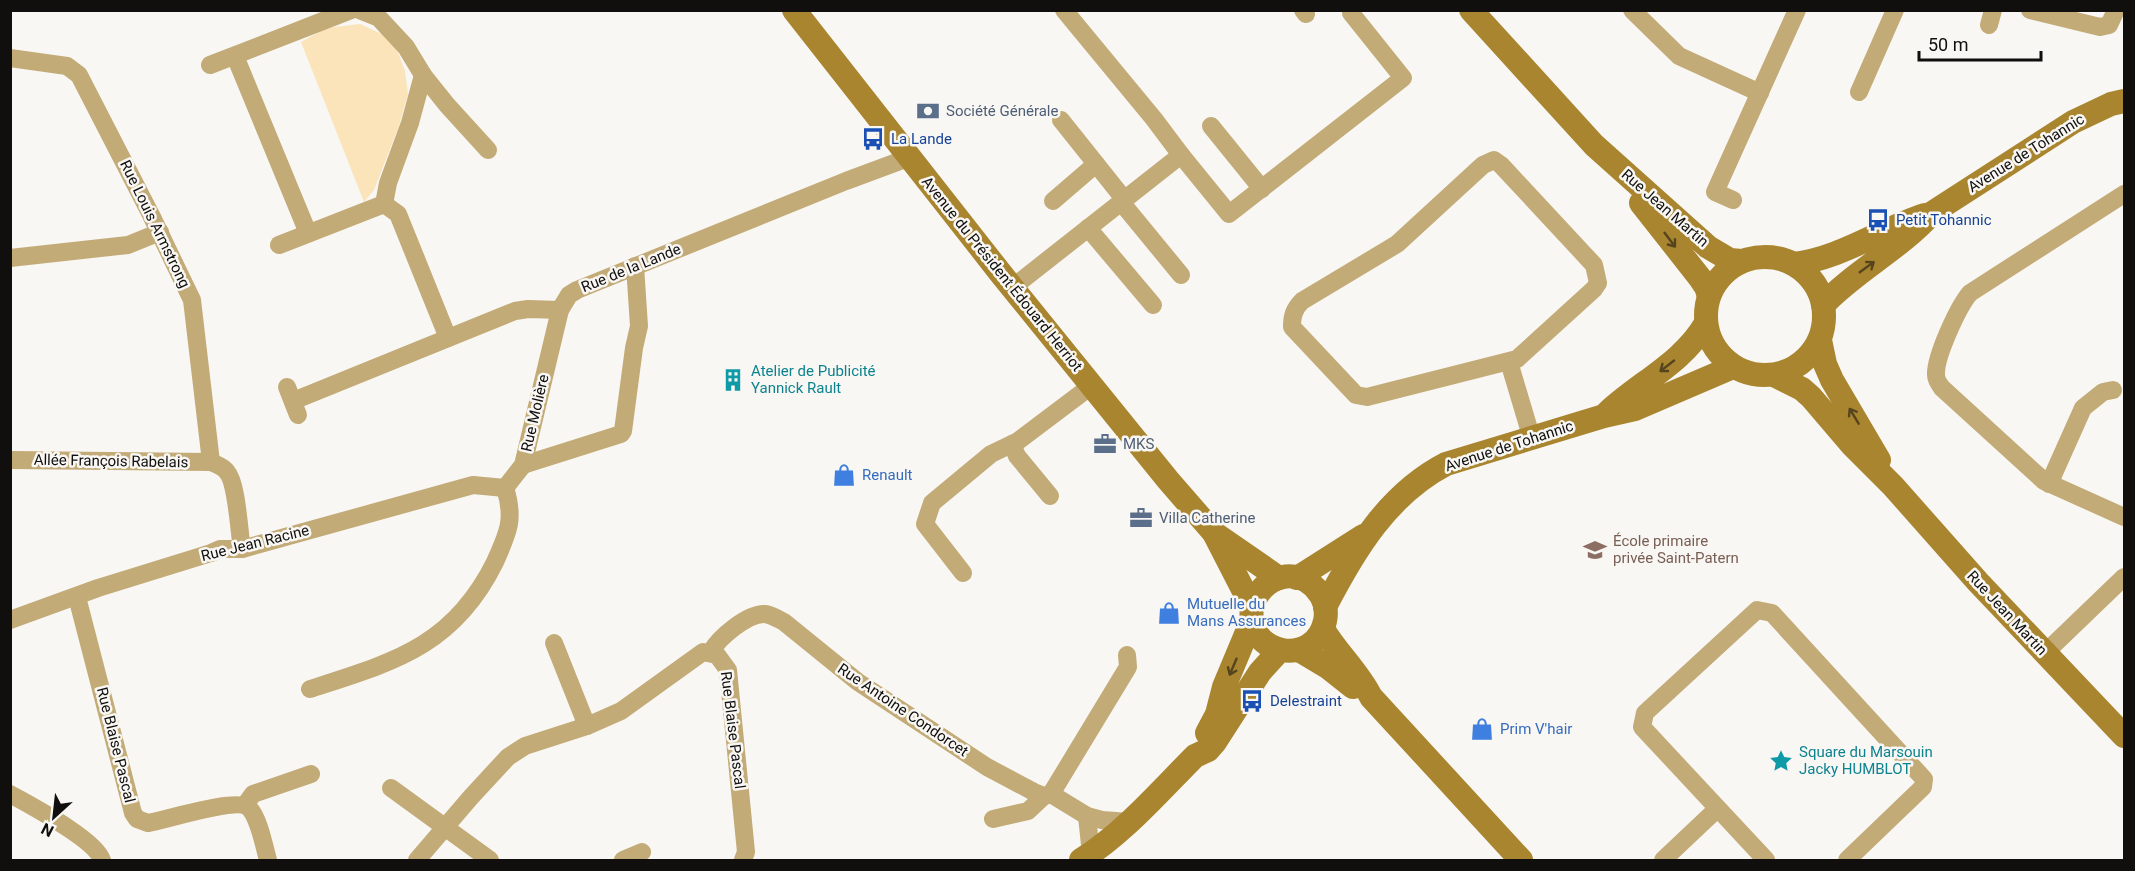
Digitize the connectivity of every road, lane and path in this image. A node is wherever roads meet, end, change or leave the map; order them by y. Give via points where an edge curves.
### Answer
1 (351, 10) edge
2 (359, 10) edge
3 (794, 10) edge
4 (1064, 10) edge
5 (1632, 10) edge
6 (1797, 10) edge
7 (1895, 10) edge
8 (2030, 10) edge
9 (2116, 10) edge
10 (1351, 13) dead end
11 (1474, 15) edge
12 (235, 56) junction
13 (10, 58) edge
14 (210, 65) dead end
15 (423, 75) junction
16 (1859, 92) dead end
17 (1760, 93) junction
18 (2124, 101) edge
19 (1061, 120) dead end
20 (1211, 126) dead end
21 (1594, 145) junction
22 (488, 150) dead end
23 (1181, 155) junction
24 (908, 158) junction
25 (1096, 164) junction
26 (1262, 189) junction
27 (2124, 194) edge
28 (1733, 200) dead end
29 (1053, 201) dead end
30 (1123, 201) junction
31 (384, 204) junction
32 (1932, 213) junction
33 (1088, 228) junction
34 (160, 232) junction
35 (308, 232) junction
36 (279, 244) dead end
37 (10, 258) edge
38 (1742, 261) junction
39 (1793, 264) junction
40 (635, 266) junction
41 (1180, 275) dead end
42 (1012, 288) junction
43 (1709, 296) junction
44 (1153, 305) dead end
45 (1823, 305) junction
46 (560, 310) junction
47 (1706, 323) junction
48 (448, 338) junction
49 (1820, 340) junction
50 (1509, 362) junction
51 (1733, 367) junction
52 (1774, 375) junction
53 (1091, 386) junction
54 (2113, 390) dead end
55 (293, 401) dead end
56 (1604, 416) junction
57 (1532, 439) junction
58 (1012, 444) junction
59 (10, 460) edge
60 (211, 462) junction
61 (523, 465) junction
62 (2049, 484) junction
63 (1893, 486) junction
64 (505, 488) junction
65 (1050, 496) dead end
66 (2124, 517) edge
67 (1215, 532) junction
68 (1368, 533) junction
69 (242, 549) junction
70 (963, 573) dead end
71 (2124, 577) edge
72 (1288, 578) junction
73 (77, 597) junction
74 (1252, 614) junction
75 (1324, 618) junction
76 (10, 620) edge
77 (554, 643) dead end
78 (1289, 650) junction
79 (711, 652) junction
80 (2044, 653) junction
81 (1127, 655) dead end
82 (310, 689) dead end
83 (1371, 697) junction
84 (587, 726) junction
85 (2124, 736) edge
86 (1196, 756) junction
87 (311, 774) dead end
88 (392, 788) dead end
89 (10, 794) edge
90 (1048, 795) junction
91 (245, 805) junction
92 (1717, 809) junction
93 (1087, 816) junction
94 (993, 819) dead end
95 (1129, 822) junction
96 (446, 827) junction
97 (642, 852) dead end
98 (1087, 857) edge
99 (746, 858) edge
100 (102, 861) edge
101 (268, 861) edge
102 (417, 861) edge
103 (490, 861) edge
104 (623, 861) edge
105 (1521, 861) edge
106 (1663, 861) edge
107 (1766, 861) edge
108 (1847, 861) edge

1 - 12 street
2 - 15 street via 379,18 406,47
3 - 24 main road, Avenue du Président Édouard Herriot
4 - 23 street
5 - 17 street via 1679,56
6 - 17 street
7 - 16 street
8 - 9 street via 2100,27 2109,25
10 - 26 street via 1403,78
11 - 21 main road, Rue Jean Martin
12 - 14 street
12 - 35 street
13 - 34 street, Rue Louis Armstrong via 66,66 79,75
15 - 22 street
15 - 31 street
17 - 28 street via 1715,192
18 - 32 main road, Avenue de Tohannic via 2073,122
19 - 25 street
20 - 26 street
21 - 38 main road, Rue Jean Martin via 1708,247 1730,260
21 -> 43 main road, Rue Jean Martin via 1700,278
23 - 26 street via 1229,214
23 - 30 street
24 - 40 street, Rue de la Lande
24 - 42 main road, Avenue du Président Édouard Herriot
25 - 29 street
25 - 30 street
27 - 62 street via 1970,293 1937,363 1936,377 1942,388
30 - 33 street
30 - 41 street
31 - 35 street
31 - 48 street via 398,214
32 - 39 main road, Avenue de Tohannic via 1834,254
45 -> 32 main road, Avenue de Tohannic via 1916,231
33 - 42 street
33 - 44 street
34 - 37 street via 128,245
34 - 60 street, Rue Louis Armstrong via 192,300
35 - 36 street
38 - 39 main road via 1768,257
38 - 43 main road via 1722,275
39 - 45 main road via 1813,281
40 - 46 street, Rue de la Lande via 577,290
40 - 61 street via 639,326 623,431
42 - 53 main road, Avenue du Président Édouard Herriot
43 - 47 main road
45 - 49 main road via 1825,317
46 - 48 street via 515,311
46 - 61 street, Rue Molière
47 - 51 main road via 1714,348
47 -> 56 main road, Avenue de Tohannic via 1680,356
48 - 55 street
49 - 52 main road via 1801,363
63 -> 49 main road, Rue Jean Martin via 1832,380
50 - 50 street via 1360,397 1292,327 1292,317 1302,301 1397,244 1483,165 1494,160 1594,265 1598,283 1517,359
50 - 57 street
51 - 52 main road via 1760,376
51 - 56 main road, Avenue de Tohannic via 1635,409
52 - 63 main road, Rue Jean Martin via 1802,389
53 - 58 street
53 - 67 main road, Avenue du Président Édouard Herriot
54 - 62 street via 2103,392 2083,408
56 - 57 main road, Avenue de Tohannic
57 - 68 main road, Avenue de Tohannic via 1430,472 1390,507
58 - 65 street via 1017,456
58 - 70 street via 991,454 932,503 928,512 925,524
59 - 60 street, Allée François Rabelais
60 - 69 street via 230,474
61 - 64 street, Rue Molière
62 - 66 street
63 - 80 main road, Rue Jean Martin
64 - 69 street, Rue Jean Racine via 473,485
64 - 82 street via 511,508 507,533 489,573 464,610 433,638 402,657
67 - 72 main road, Avenue du Président Édouard Herriot
67 - 74 main road, Avenue du Président Édouard Herriot
68 - 72 main road, Avenue de Tohannic
68 - 75 main road, Avenue de Tohannic via 1343,572
69 - 73 street, Rue Jean Racine via 220,549
71 - 80 street
72 - 74 main road via 1264,586 1254,599
72 - 75 main road via 1315,588 1322,597
73 - 76 street, Rue Jean Racine
73 - 91 street, Rue Blaise Pascal via 137,819 148,823 226,805
74 - 78 main road via 1261,639 1270,646
74 -> 86 main road via 1217,714
75 - 78 main road via 1317,638 1309,645
75 - 83 main road via 1341,657 1361,678
77 - 84 street
78 - 83 main road via 1329,668 1354,689
78 - 86 main road via 1260,672 1215,742
79 - 84 street, Rue Blaise Pascal via 695,656 643,697
79 - 90 street, Rue Antoine Condorcet via 716,642 755,615 774,616 858,682 987,767
79 - 99 street, Rue Blaise Pascal via 728,669
80 - 85 main road, Rue Jean Martin
81 - 90 street via 1128,667
83 - 105 main road
84 - 96 street, Rue Blaise Pascal via 525,747 508,757
86 - 95 main road
87 - 91 street via 253,794
88 - 96 street
89 - 100 street via 77,834
90 - 93 street, Rue Antoine Condorcet
90 - 94 street via 1028,811
91 - 101 street via 256,818
92 - 106 street
92 - 107 street
92 - 108 street via 1642,727 1645,713 1756,610 1772,613 1924,779 1923,787
93 - 95 street, Rue Antoine Condorcet
93 - 98 street
95 - 98 main road
96 - 102 street, Rue Blaise Pascal
96 - 103 street
97 - 104 street

